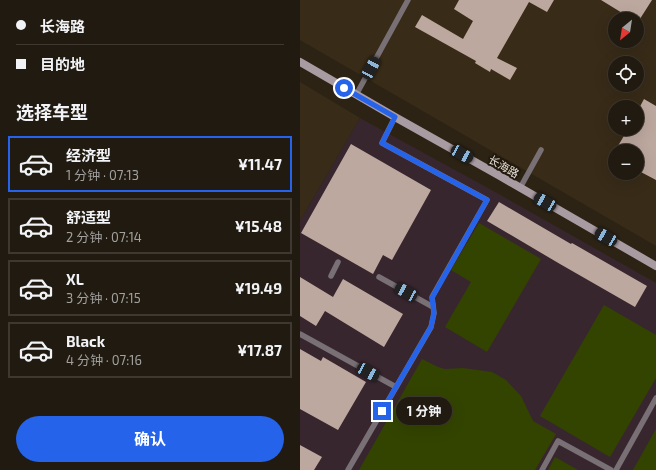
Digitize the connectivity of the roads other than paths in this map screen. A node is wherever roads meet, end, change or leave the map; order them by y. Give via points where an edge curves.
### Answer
1 (408, 0) edge
2 (300, 62) edge
3 (356, 94) junction
4 (395, 117) junction
5 (541, 150) dead end
6 (520, 188) junction
7 (338, 262) dead end
8 (656, 266) edge
9 (331, 276) dead end
10 (379, 277) dead end
11 (433, 307) junction
12 (300, 334) edge
13 (396, 387) junction
14 (656, 398) edge
15 (348, 470) edge
16 (542, 470) edge
17 (610, 470) edge
18 (616, 470) edge

1 - 3 lane
2 - 3 street, 长海路
3 - 4 street, 长海路
4 - 6 street, 长海路
4 - 11 lane via 382,143 487,200 432,298
5 - 6 lane
6 - 8 street, 长海路
7 - 9 lane
10 - 11 lane
11 - 13 lane via 431,327
12 - 13 lane
13 - 15 lane
14 - 18 lane
16 - 17 lane via 558,441

